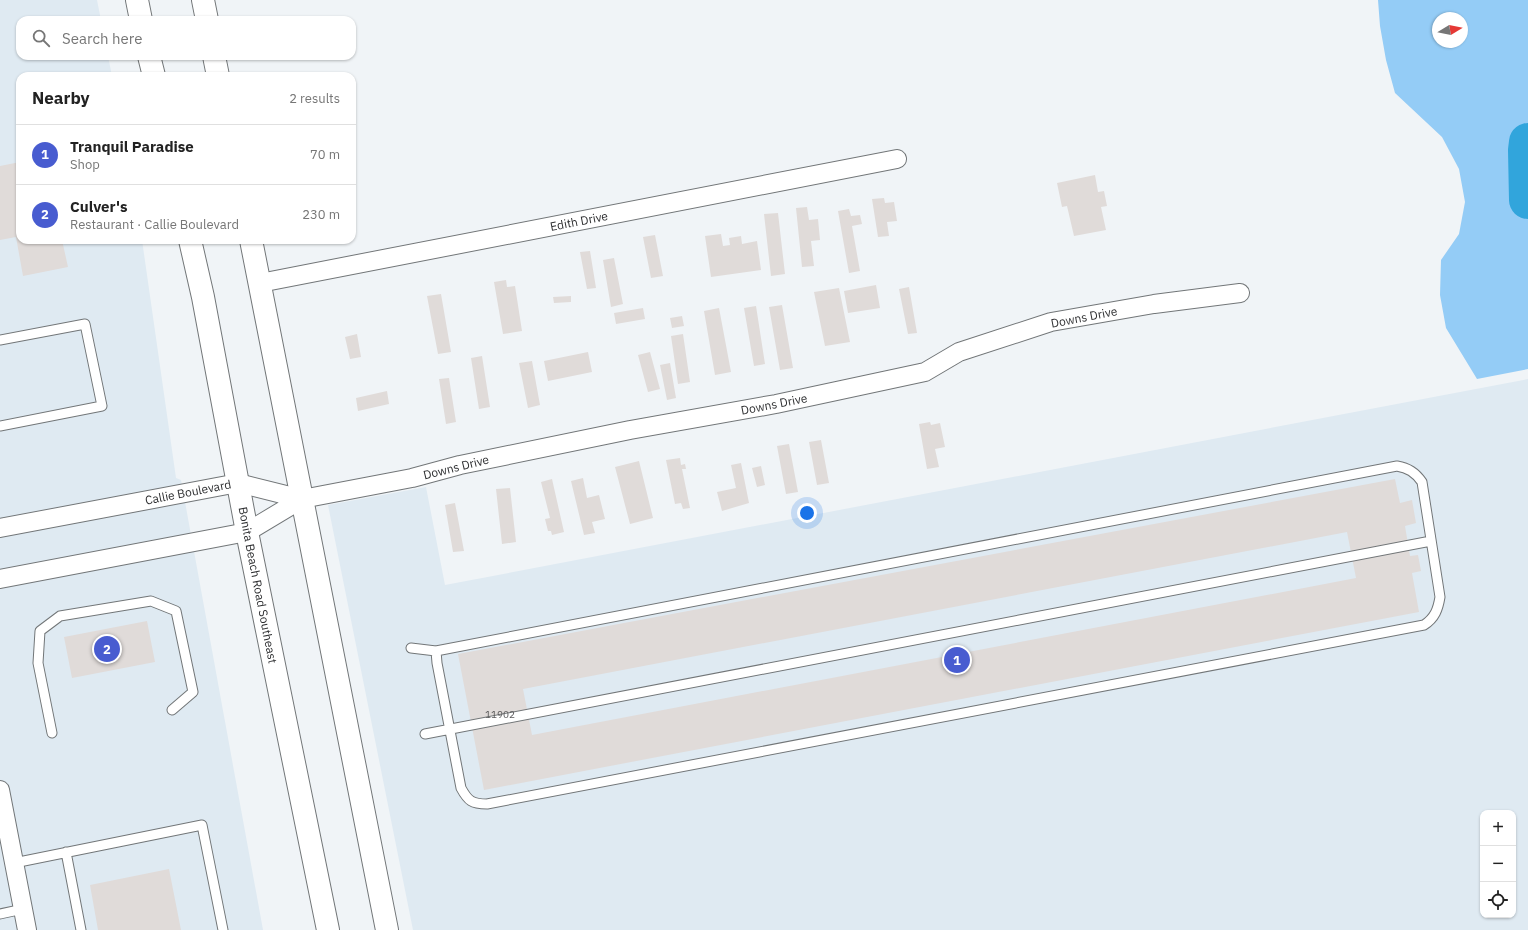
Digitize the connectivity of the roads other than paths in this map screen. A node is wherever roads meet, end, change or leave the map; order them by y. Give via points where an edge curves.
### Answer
1 (137, 0) edge
2 (203, 0) edge
3 (140, 16) edge
4 (206, 16) edge
5 (150, 60) edge
6 (215, 60) edge
7 (153, 72) edge
8 (217, 72) edge
9 (898, 160) dead end
10 (191, 244) edge
11 (252, 244) edge
12 (260, 283) junction
13 (1240, 293) dead end
14 (0, 340) edge
15 (0, 426) edge
16 (238, 483) junction
17 (302, 499) junction
18 (0, 528) edge
19 (247, 532) junction
20 (1431, 541) junction
21 (0, 579) edge
22 (411, 648) dead end
23 (436, 651) junction
24 (172, 710) dead end
25 (449, 729) junction
26 (52, 733) dead end
27 (425, 734) dead end
28 (0, 790) edge
29 (66, 852) junction
30 (14, 863) junction
31 (23, 909) junction
32 (0, 914) edge
33 (27, 930) edge
34 (81, 930) edge
35 (223, 930) edge
36 (328, 930) edge
37 (387, 930) edge

1 - 3 main road
2 - 4 main road
5 - 7 main road
6 - 8 main road
9 - 12 street, Edith Drive
10 - 16 main road, Bonita Beach Road Southeast
11 - 12 main road
12 - 17 main road
13 - 17 street, Downs Drive via 1154,304 1051,322 958,352 925,372 917,374 776,404 630,430 460,465 412,478
14 - 15 lane via 85,324 102,406
16 - 17 street, Callie Boulevard
16 - 18 street, Callie Boulevard
16 - 19 main road, Bonita Beach Road Southeast
17 - 19 street
17 - 37 main road
19 - 21 street
19 - 36 main road, Bonita Beach Road Southeast
20 - 23 lane via 1422,482 1407,468 1397,466
20 - 25 lane
20 - 25 lane via 1440,597 1436,614 1424,625 487,804 477,804 467,798 460,788
22 - 23 lane
23 - 25 lane
24 - 26 lane via 192,692 176,611 151,601 60,616 40,631 38,663
25 - 27 lane
28 - 30 street
29 - 30 lane
29 - 34 lane
29 - 35 lane via 202,825
30 - 31 street
31 - 32 lane
31 - 33 street

